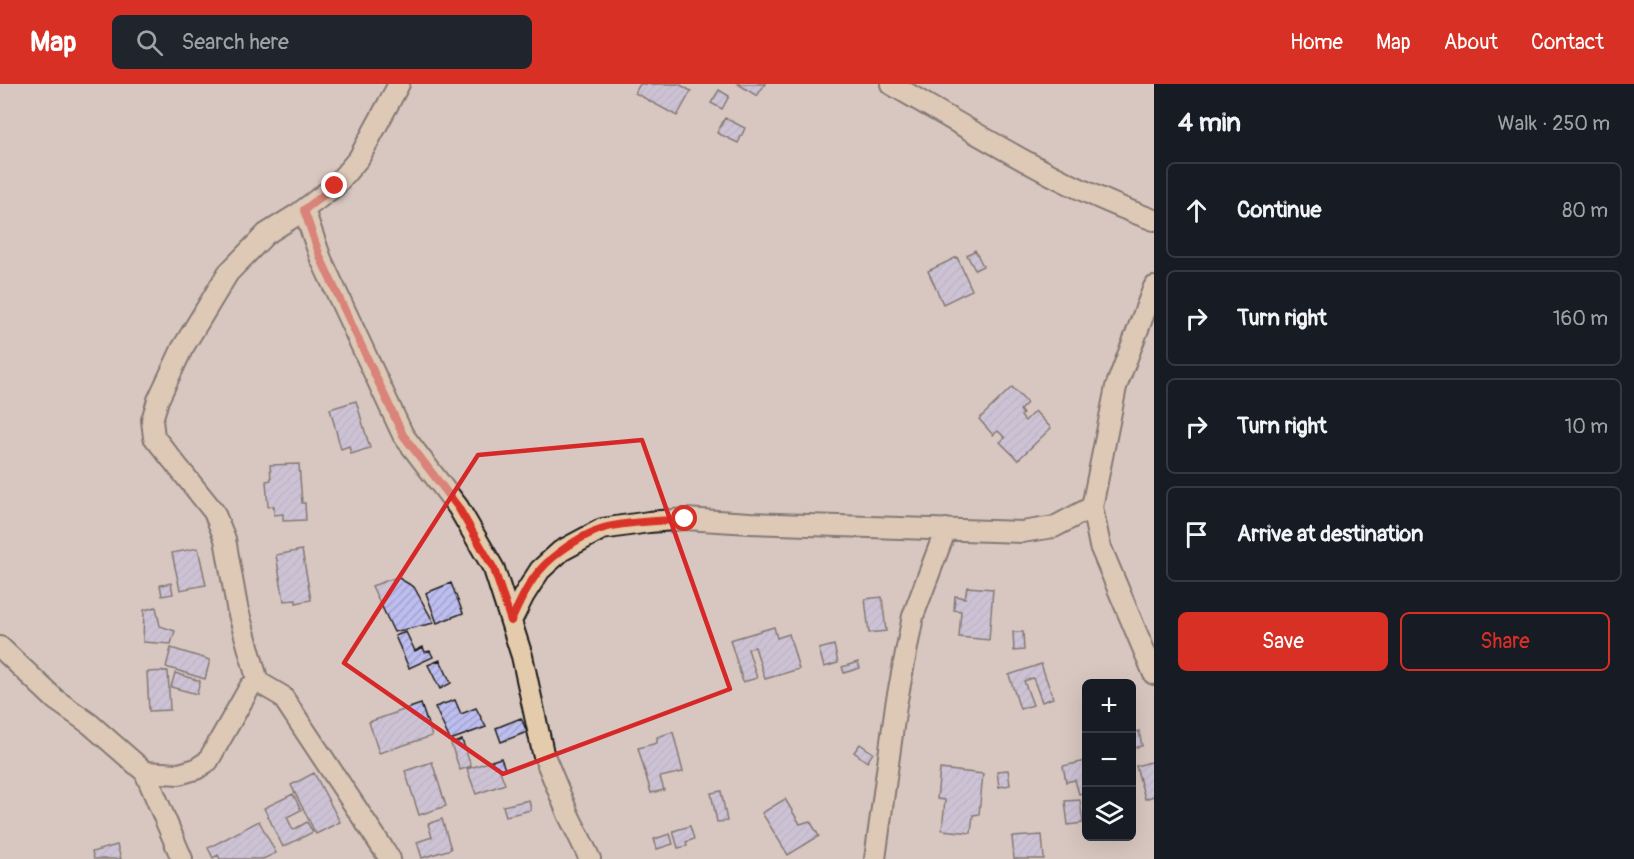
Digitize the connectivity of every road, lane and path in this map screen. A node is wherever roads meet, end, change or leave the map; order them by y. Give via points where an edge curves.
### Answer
1 (399, 84) edge
2 (891, 84) edge
3 (304, 210) junction
4 (1154, 220) edge
5 (1154, 287) edge
6 (1092, 507) junction
7 (946, 529) junction
8 (511, 621) junction
9 (0, 647) edge
10 (1154, 674) edge
11 (258, 682) junction
12 (145, 772) junction
13 (182, 859) edge
14 (390, 859) edge
15 (590, 859) edge
16 (875, 859) edge

1 - 3 street via 359,158 335,186
2 - 4 street via 1029,162 1122,209
3 - 8 street via 321,259 403,435 458,507 494,569
3 - 11 street via 266,234 228,273 182,349 152,420 154,437 214,512 225,539 237,607
5 - 6 street via 1116,387
6 - 7 street via 1054,527 1022,532
6 - 10 street via 1100,546
7 - 8 street via 685,519 602,529 561,551 540,570
7 - 16 street via 913,616 896,705
8 - 15 street via 543,753
9 - 12 street via 56,700
11 - 12 street via 244,695 208,761 179,774
11 - 14 street via 282,696
12 - 13 street

